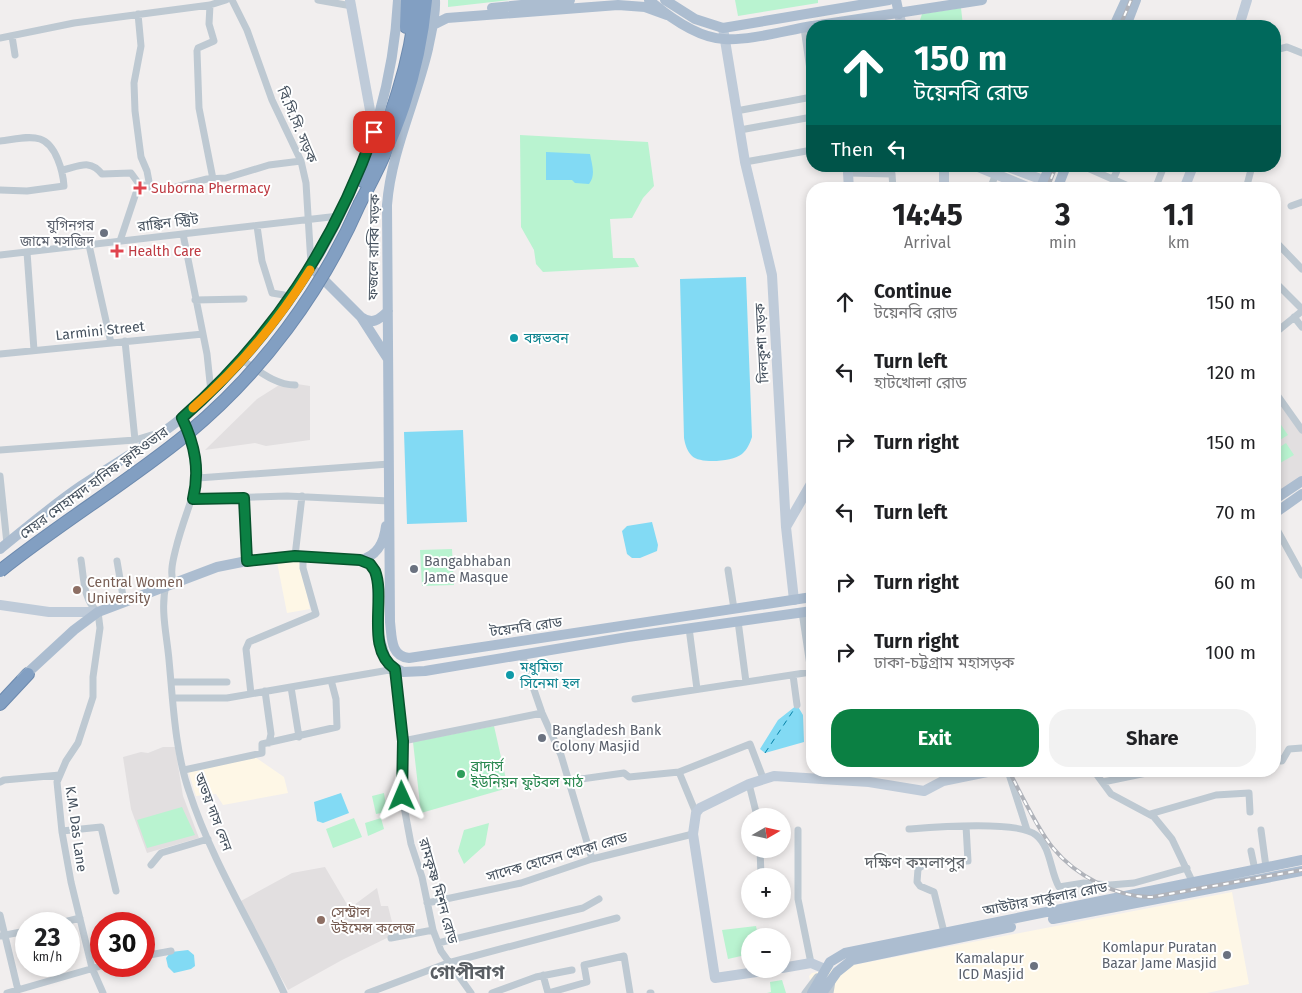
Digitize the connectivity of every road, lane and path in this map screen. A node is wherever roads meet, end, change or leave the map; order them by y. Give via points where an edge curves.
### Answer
1 (226, 0) edge
2 (232, 0) edge
3 (318, 0) edge
4 (398, 0) edge
5 (407, 0) edge
6 (416, 0) edge
7 (422, 0) edge
8 (570, 0) edge
9 (649, 0) edge
10 (665, 0) edge
11 (889, 0) edge
12 (896, 0) edge
13 (982, 0) edge
14 (1126, 0) edge
15 (1136, 0) edge
16 (1247, 0) edge
17 (432, 1) edge
18 (876, 2) junction
19 (351, 3) edge
20 (210, 5) junction
21 (138, 14) junction
22 (899, 14) junction
23 (667, 15) junction
24 (879, 17) junction
25 (858, 20) edge
26 (900, 20) edge
27 (1117, 20) edge
28 (1128, 20) edge
29 (1240, 20) edge
30 (434, 25) junction
31 (723, 28) junction
32 (806, 28) edge
33 (706, 29) junction
34 (12, 36) junction
35 (0, 38) edge
36 (724, 40) junction
37 (1281, 49) edge
38 (1302, 53) edge
39 (15, 55) dead end
40 (806, 98) edge
41 (736, 111) junction
42 (806, 119) edge
43 (740, 130) junction
44 (374, 132) junction
45 (0, 141) edge
46 (806, 151) edge
47 (301, 161) junction
48 (745, 162) junction
49 (63, 170) junction
50 (875, 172) edge
51 (1001, 172) edge
52 (1017, 172) edge
53 (1098, 172) edge
54 (1117, 172) edge
55 (1114, 179) junction
56 (213, 180) junction
57 (893, 182) edge
58 (1019, 182) edge
59 (1036, 182) edge
60 (1112, 182) edge
61 (1120, 182) edge
62 (139, 184) junction
63 (150, 187) junction
64 (0, 190) edge
65 (357, 201) junction
66 (1302, 202) edge
67 (1291, 206) dead end
68 (339, 216) junction
69 (309, 220) junction
70 (257, 226) junction
71 (183, 234) junction
72 (120, 241) junction
73 (89, 245) junction
74 (1281, 247) edge
75 (26, 252) junction
76 (0, 255) edge
77 (312, 267) junction
78 (1302, 269) edge
79 (324, 281) junction
80 (1281, 288) edge
81 (244, 299) dead end
82 (196, 300) junction
83 (287, 303) junction
84 (1302, 310) edge
85 (388, 312) junction
86 (361, 317) junction
87 (1294, 317) junction
88 (1302, 327) edge
89 (1281, 328) edge
90 (203, 334) junction
91 (125, 341) junction
92 (112, 343) junction
93 (34, 350) junction
94 (0, 354) edge
95 (242, 360) junction
96 (388, 360) junction
97 (260, 372) junction
98 (295, 385) dead end
99 (211, 392) junction
100 (1281, 400) edge
101 (182, 418) junction
102 (1302, 430) edge
103 (163, 432) junction
104 (191, 437) junction
105 (135, 440) junction
106 (0, 450) edge
107 (389, 464) junction
108 (0, 476) edge
109 (198, 478) junction
110 (1302, 480) edge
111 (806, 492) edge
112 (1302, 494) edge
113 (1281, 495) edge
114 (302, 496) junction
115 (244, 498) junction
116 (193, 499) junction
117 (389, 501) junction
118 (1281, 509) edge
119 (786, 527) junction
120 (1281, 537) edge
121 (3, 546) edge
122 (299, 556) junction
123 (81, 560) dead end
124 (360, 560) junction
125 (0, 561) edge
126 (117, 561) dead end
127 (247, 561) junction
128 (728, 570) dead end
129 (0, 571) edge
130 (1302, 575) edge
131 (377, 576) junction
132 (0, 577) edge
133 (390, 578) junction
134 (168, 588) junction
135 (806, 598) edge
136 (794, 600) junction
137 (124, 602) junction
138 (0, 605) edge
139 (734, 609) junction
140 (806, 611) edge
141 (98, 612) junction
142 (738, 621) junction
143 (689, 628) junction
144 (522, 655) junction
145 (395, 669) junction
146 (410, 672) junction
147 (806, 673) edge
148 (793, 675) junction
149 (25, 678) junction
150 (331, 680) junction
151 (171, 682) junction
152 (227, 682) dead end
153 (746, 682) junction
154 (291, 687) junction
155 (697, 689) junction
156 (265, 691) junction
157 (251, 694) junction
158 (0, 696) edge
159 (173, 698) junction
160 (635, 699) dead end
161 (0, 704) edge
162 (797, 705) dead end
163 (400, 708) junction
164 (542, 714) junction
165 (299, 736) junction
166 (403, 741) junction
167 (269, 743) junction
168 (1302, 748) edge
169 (1281, 761) edge
170 (184, 770) junction
171 (678, 772) junction
172 (60, 775) junction
173 (963, 777) edge
174 (1010, 777) edge
175 (1099, 777) edge
176 (1127, 777) edge
177 (763, 778) junction
178 (567, 781) junction
179 (0, 782) edge
180 (1103, 782) junction
181 (749, 784) junction
182 (754, 808) edge
183 (1250, 812) dead end
184 (696, 813) junction
185 (1150, 814) junction
186 (966, 826) junction
187 (909, 828) dead end
188 (798, 830) dead end
189 (1026, 830) junction
190 (1261, 830) dead end
191 (62, 831) junction
192 (693, 834) junction
193 (208, 839) junction
194 (1251, 851) dead end
195 (592, 859) junction
196 (1302, 860) edge
197 (151, 865) dead end
198 (1266, 867) junction
199 (1187, 868) junction
200 (1255, 870) junction
201 (1302, 871) edge
202 (1193, 883) junction
203 (116, 891) dead end
204 (599, 899) dead end
205 (427, 903) junction
206 (78, 912) edge
207 (0, 915) edge
208 (80, 918) edge
209 (617, 918) dead end
210 (433, 930) junction
211 (944, 932) junction
212 (3, 936) edge
213 (391, 938) dead end
214 (438, 943) junction
215 (171, 950) dead end
216 (155, 954) edge
217 (837, 956) junction
218 (90, 960) edge
219 (811, 962) junction
220 (448, 963) junction
221 (791, 966) edge
222 (90, 969) edge
223 (825, 969) junction
224 (572, 970) dead end
225 (741, 974) edge
226 (543, 975) junction
227 (96, 977) edge
228 (832, 978) junction
229 (18, 990) junction
230 (7, 993) edge
231 (103, 993) edge
232 (284, 993) edge
233 (368, 993) edge
234 (472, 993) edge
235 (492, 993) edge
236 (630, 993) edge
237 (805, 993) edge
238 (812, 993) edge
239 (822, 993) edge
240 (830, 993) edge

1 - 20 street
2 - 47 street, বি.সি.সি. সড়ক via 247,30 272,100
3 - 19 street
4 - 44 main road via 393,63
5 - 65 highway via 399,74 358,183
6 - 65 highway, মেয়র মোহাম্মদ হানিফ ফ্লাইওভার via 408,58 389,123
7 - 65 highway, মেয়র মোহাম্মদ হানিফ ফ্লাইওভার via 403,93
8 - 17 main road via 447,12 440,11
9 - 23 main road
10 - 33 main road
11 - 18 main road
12 - 22 main road
13 - 22 main road
14 - 27 main road
15 - 28 main road
16 - 29 street
17 - 30 main road, ফজলে রাব্বি সড়ক
17 - 65 highway via 425,14 404,110 386,154
18 - 24 main road
18 - 31 main road
19 - 44 street
20 - 21 street
20 - 56 street via 209,24 214,41 197,51 199,108
21 - 34 street via 66,24
21 - 63 street via 141,46 134,83 135,111 141,157
22 - 24 main road
22 - 26 street
23 - 30 main road via 645,7 618,5 447,18
23 - 33 main road
24 - 25 main road
30 - 85 main road, ফজলে রাব্বি সড়ক via 388,190
31 - 33 main road
31 - 36 street, দিলকুশা সড়ক
32 - 36 main road
33 - 36 main road
34 - 35 street
34 - 39 street
36 - 41 street, দিলকুশা সড়ক
37 - 38 street via 1288,47
40 - 41 street
41 - 43 street, দিলকুশা সড়ক
42 - 43 street
43 - 48 street, দিলকুশা সড়ক
44 - 68 main road
45 - 49 street via 40,139
46 - 48 street
47 - 56 street via 269,165
47 - 69 street, বি.সি.সি. সড়ক
48 - 119 street, দিলকুশা সড়ক via 772,275
49 - 62 street via 91,164 102,174 131,173
49 - 64 street via 64,186 27,191
50 - 57 street via 892,174
51 - 58 street
52 - 59 street
53 - 55 street
54 - 55 street
55 - 60 street
55 - 61 street
56 - 63 street via 176,187
62 - 63 street
62 - 72 street
65 - 125 highway, মেয়র মোহাম্মদ হানিফ ফ্লাইওভার via 274,336 250,365 177,431
65 - 129 highway, মেয়র মোহাম্মদ হানিফ ফ্লাইওভার, bridge via 330,261 286,332 247,378 187,434
66 - 67 street
68 - 69 street, রাঙ্কিন স্ট্রিট
68 - 77 main road
69 - 70 street, রাঙ্কিন স্ট্রিট
69 - 77 street, বি.সি.সি. সড়ক
70 - 71 street, রাঙ্কিন স্ট্রিট
70 - 83 street via 262,260 272,293 284,295
71 - 72 street, রাঙ্কিন স্ট্রিট
71 - 82 street
72 - 73 street, রাঙ্কিন স্ট্রিট
73 - 75 street, রাঙ্কিন স্ট্রিট
73 - 92 street
74 - 78 street
75 - 76 street, রাঙ্কিন স্ট্রিট
75 - 93 street
77 - 79 main road
77 - 83 main road
79 - 86 main road
79 - 97 street
80 - 84 street
81 - 82 street
82 - 90 street
83 - 95 main road
84 - 87 street
85 - 86 main road via 374,322 367,322
85 - 96 main road, ফজলে রাব্বি সড়ক
86 - 96 main road
87 - 88 street
87 - 89 street
90 - 91 street, Larmini Street
90 - 99 street
91 - 92 street, Larmini Street
91 - 105 street
92 - 93 street, Larmini Street
93 - 94 street, Larmini Street
95 - 97 street
95 - 99 main road
96 - 107 main road, ফজলে রাব্বি সড়ক
97 - 98 street via 287,385
97 - 104 street
99 - 101 main road
100 - 102 street
101 - 103 main road
101 - 104 street
103 - 105 street
103 - 121 main road via 79,487
104 - 109 street
104 - 132 street
105 - 106 street
107 - 109 street
107 - 117 main road, ফজলে রাব্বি সড়ক
108 - 121 street
109 - 116 street, অভয় দাস লেন
110 - 113 main road
111 - 119 street
112 - 118 main road
114 - 115 street
114 - 117 street
114 - 122 street
115 - 116 street
115 - 127 street
116 - 134 street, অভয় দাস লেন via 177,543
117 - 124 main road via 381,545
117 - 133 main road, টয়েনবি রোড
119 - 136 street, দিলকুশা সড়ক
120 - 130 street
122 - 124 main road
122 - 127 main road
122 - 157 street via 316,614 249,642 246,649
123 - 141 street via 88,601
124 - 131 main road via 370,564
126 - 137 street
127 - 134 main road via 217,567
128 - 139 street
131 - 133 main road via 384,571
131 - 145 main road via 382,649 387,662
133 - 139 main road, টয়েনবি রোড via 392,643 399,655 409,658
134 - 137 main road
134 - 151 street, অভয় দাস লেন
135 - 136 main road, টয়েনবি রোড
136 - 139 main road, টয়েনবি রোড
137 - 141 main road
138 - 141 street via 49,612
140 - 142 main road, টয়েনবি রোড
141 - 149 main road via 74,630
141 - 172 street, K.M. Das Lane via 100,628 93,697 78,743
142 - 143 main road, টয়েনবি রোড
142 - 153 street
143 - 144 main road, টয়েনবি রোড
143 - 155 street
144 - 146 main road, টয়েনবি রোড
144 - 164 street
145 - 146 main road, টয়েনবি রোড
145 - 150 street
145 - 163 street, রামকৃষ্ণ মিশন রোড
146 - 163 street via 400,680
147 - 148 street
148 - 153 street
148 - 162 street
149 - 158 main road
149 - 161 highway
150 - 154 street
150 - 165 street via 336,699 337,727
151 - 152 street
151 - 159 street, অভয় দাস লেন
153 - 155 street
154 - 156 street
154 - 165 street
155 - 160 street
156 - 157 street
156 - 167 street via 271,734
157 - 159 street via 227,698
159 - 170 street, অভয় দাস লেন
163 - 166 street, রামকৃষ্ণ মিশন রোড
164 - 166 street
164 - 178 street via 561,755
165 - 167 street
166 - 205 street, রামকৃষ্ণ মিশন রোড via 401,782 404,810
167 - 170 street via 262,744 262,753 250,758
168 - 169 street via 1290,749
170 - 193 street, অভয় দাস লেন via 189,792
171 - 177 street via 750,744
171 - 178 street via 629,777 624,773
171 - 184 street
172 - 179 street
172 - 191 street, K.M. Das Lane via 57,782
173 - 177 street via 943,781 924,791 869,782
174 - 189 street
175 - 180 street
176 - 180 street
177 - 181 street
178 - 195 street
180 - 185 street via 1112,794
181 - 182 street
181 - 184 street via 706,804
183 - 185 street via 1249,793 1216,795
184 - 192 street
185 - 199 street via 1172,839
186 - 187 street
186 - 189 street
186 - 211 street via 968,861 928,861 918,869 917,882 934,892
188 - 219 street via 798,899
189 - 199 street via 1036,835 1044,846 1059,887 1084,883 1134,883
190 - 198 street
191 - 203 street via 100,826
191 - 206 street, K.M. Das Lane
192 - 195 street, সাদেক হোসেন খোকা রোড
192 - 225 street via 715,978
193 - 197 street via 161,853
193 - 232 street, অভয় দাস লেন
194 - 200 street
195 - 205 street, সাদেক হোসেন খোকা রোড via 521,883
196 - 198 main road, আউটার সার্কুলার রোড
198 - 200 main road, আউটার সার্কুলার রোড
199 - 202 street
200 - 202 main road, আউটার সার্কুলার রোড
201 - 228 main road, আউটার সার্কুলার রোড via 858,959 844,965
202 - 211 main road, আউটার সার্কুলার রোড
204 - 214 street via 583,908
205 - 210 street, রামকৃষ্ণ মিশন রোড
207 - 212 street
208 - 218 street, K.M. Das Lane
209 - 220 street
210 - 213 street
210 - 214 street, রামকৃষ্ণ মিশন রোড
211 - 217 main road, আউটার সার্কুলার রোড
212 - 229 street
214 - 220 street, রামকৃষ্ণ মিশন রোড
215 - 216 street
217 - 219 street
217 - 223 main road
219 - 221 street
219 - 223 street
220 - 233 street
220 - 234 street, রামকৃষ্ণ মিশন রোড
222 - 229 street
223 - 228 main road
223 - 237 street
223 - 238 main road
224 - 226 street
226 - 235 street
226 - 236 street via 548,992 587,982 584,965 624,956
227 - 231 street, K.M. Das Lane
228 - 239 main road, আউটার সার্কুলার রোড
228 - 240 street
229 - 230 street

